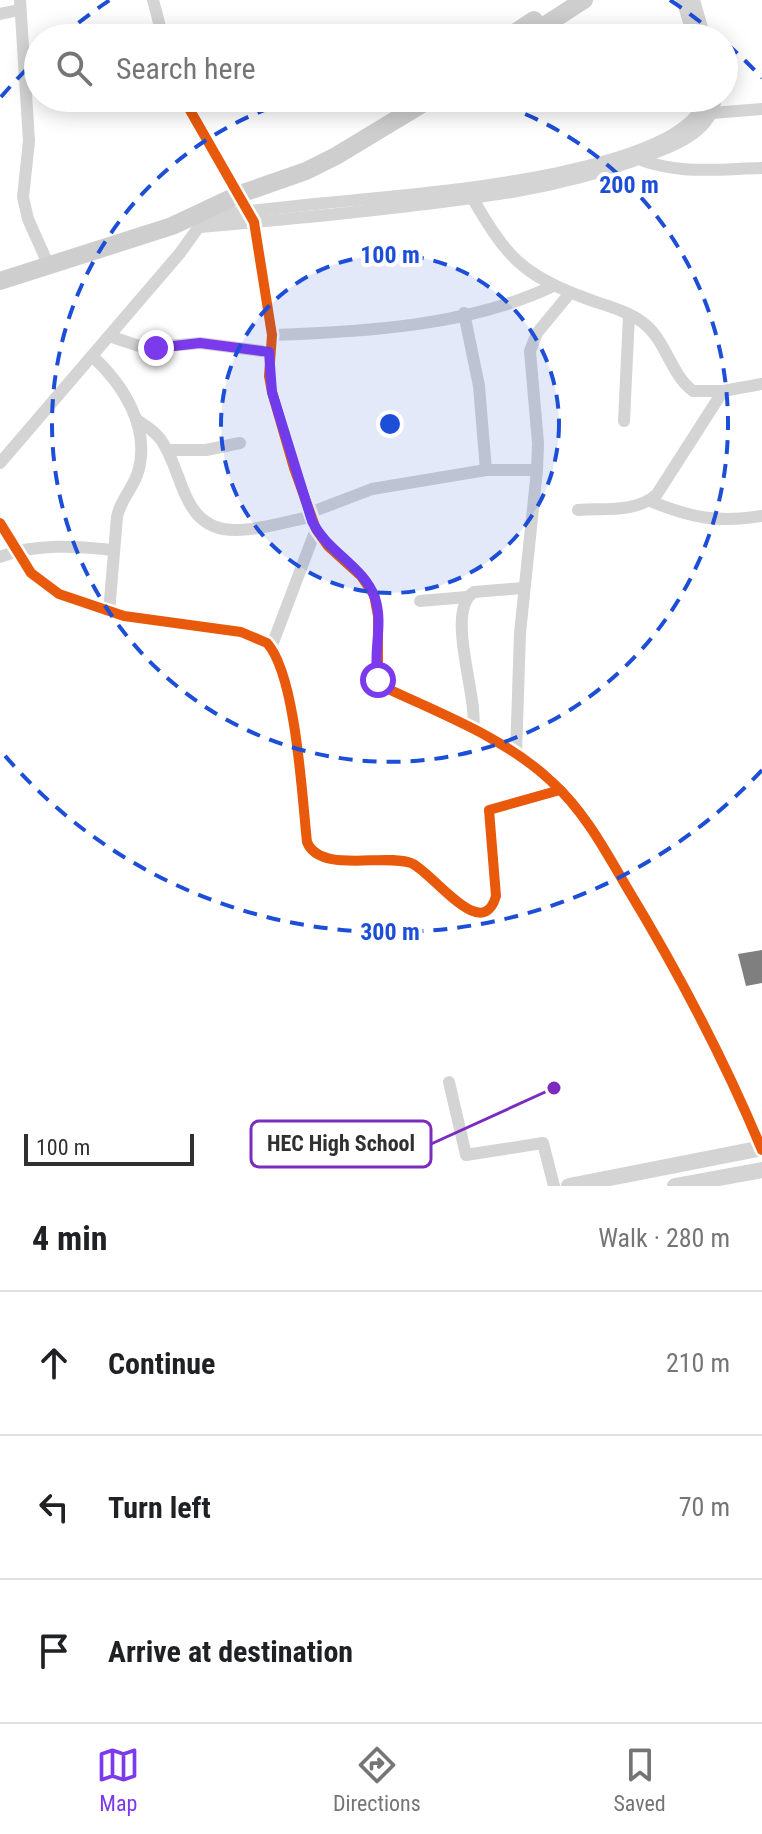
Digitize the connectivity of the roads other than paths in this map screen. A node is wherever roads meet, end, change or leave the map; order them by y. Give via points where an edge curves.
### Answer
1 (153, 0) edge
2 (564, 0) edge
3 (584, 0) edge
4 (682, 0) edge
5 (694, 0) edge
6 (20, 5) edge
7 (0, 14) edge
8 (159, 24) edge
9 (528, 24) edge
10 (547, 24) edge
11 (690, 24) edge
12 (701, 24) edge
13 (24, 65) edge
14 (762, 109) edge
15 (738, 111) edge
16 (27, 112) edge
17 (191, 112) edge
18 (390, 112) edge
19 (409, 112) edge
20 (700, 112) edge
21 (724, 112) edge
22 (712, 113) joint
23 (638, 159) junction
24 (762, 168) edge
25 (294, 174) junction
26 (473, 199) junction
27 (248, 209) junction
28 (324, 209) junction
29 (204, 218) junction
30 (49, 266) junction
31 (0, 281) edge
32 (553, 286) junction
33 (570, 293) junction
34 (464, 313) junction
35 (629, 315) junction
36 (272, 335) junction
37 (109, 336) junction
38 (269, 352) junction
39 (92, 356) junction
40 (762, 384) edge
41 (723, 391) junction
42 (136, 419) junction
43 (624, 421) dead end
44 (240, 443) dead end
45 (167, 450) junction
46 (0, 463) edge
47 (486, 470) junction
48 (537, 470) junction
49 (650, 501) junction
50 (578, 510) dead end
51 (762, 516) edge
52 (312, 520) junction
53 (0, 523) edge
54 (17, 550) junction
55 (113, 550) junction
56 (0, 557) edge
57 (523, 588) junction
58 (467, 597) junction
59 (420, 601) dead end
60 (109, 612) junction
61 (271, 648) junction
62 (473, 730) junction
63 (516, 755) junction
64 (560, 790) junction
65 (449, 1082) dead end
66 (762, 1149) edge
67 (762, 1170) edge
68 (554, 1186) edge
69 (569, 1186) edge
70 (679, 1186) edge

1 - 8 street
2 - 9 main road
3 - 10 main road
4 - 11 street
5 - 12 street
6 - 7 street
6 - 13 street
14 - 15 street
16 - 30 street via 23,197
17 - 27 street
18 - 25 main road via 302,164
19 - 25 main road via 336,156
20 - 28 street via 678,131 571,171
21 - 22 street
22 - 23 street via 694,134
23 - 24 street via 682,171
23 - 26 street via 548,187
25 - 27 main road
26 - 28 street
26 - 32 street via 504,249
27 - 28 street
27 - 29 main road
27 - 29 street
27 - 36 street
29 - 30 main road
29 - 37 street
30 - 31 main road
32 - 33 street
32 - 34 street via 518,301
33 - 35 street
33 - 48 street via 537,333 530,351
34 - 36 street via 374,330
34 - 47 street via 479,386
35 - 41 street via 653,332 689,388
35 - 43 street
36 - 38 street
37 - 38 street via 145,348 200,343
37 - 39 street
38 - 52 street via 272,392
39 - 42 street via 116,379
39 - 46 street
40 - 41 street
41 - 49 street
42 - 45 street
42 - 55 street via 139,468 118,509
44 - 45 street
45 - 52 street via 191,507 213,526 237,530
47 - 48 street
47 - 52 street via 372,489
48 - 57 street
49 - 50 street
49 - 51 street via 719,521
52 - 61 street
52 - 62 street via 328,546 374,595 380,683
53 - 54 street
54 - 55 street
54 - 56 street
54 - 60 street via 45,586
55 - 60 street
57 - 58 street
57 - 63 street
58 - 59 street
58 - 62 street via 461,634 475,707
60 - 61 street via 241,632
61 - 64 street via 297,741 307,842 318,855 409,862 425,870 467,911 480,912 496,896 489,810
62 - 63 street
63 - 64 street
64 - 66 street via 598,839 663,946
65 - 68 street via 466,1155 543,1143
66 - 69 street
67 - 70 street

